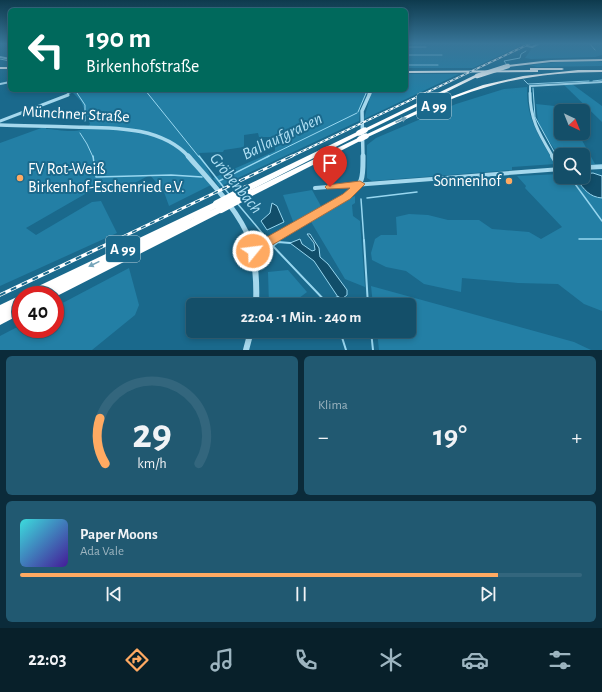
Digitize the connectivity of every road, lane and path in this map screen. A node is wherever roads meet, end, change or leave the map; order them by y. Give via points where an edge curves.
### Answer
1 (585, 60) edge
2 (602, 70) edge
3 (408, 71) edge
4 (408, 71) edge
5 (585, 71) junction
6 (602, 82) edge
7 (371, 92) edge
8 (68, 95) dead end
9 (0, 121) edge
10 (0, 125) edge
11 (362, 135) junction
12 (554, 158) edge
13 (602, 167) edge
14 (590, 168) edge
15 (554, 170) edge
16 (360, 184) junction
17 (315, 188) dead end
18 (219, 206) junction
19 (253, 251) junction
20 (49, 286) edge
21 (64, 287) edge
22 (256, 298) edge
23 (12, 304) edge
24 (0, 310) edge
25 (12, 314) edge
26 (0, 320) edge
27 (249, 338) edge
28 (246, 350) edge

1 - 11 highway, A 99, bridge via 508,66 477,76
2 - 3 highway
2 - 5 highway
4 - 5 highway
11 -> 5 highway, A 99 via 485,86 522,77
6 - 12 street via 530,86 530,106 536,129
7 - 16 street via 362,111 364,177
8 - 9 street
10 - 19 street, Münchner Straße via 113,127 142,132 169,141 185,153 233,210 245,228
11 - 18 highway, A 99, bridge
13 - 14 street
15 - 16 street
16 - 17 street
16 - 19 street via 346,197
18 -> 20 highway, A 99
18 - 21 highway, A 99
19 - 22 street, Münchner Straße
23 - 24 highway
25 - 26 highway
27 - 28 street

